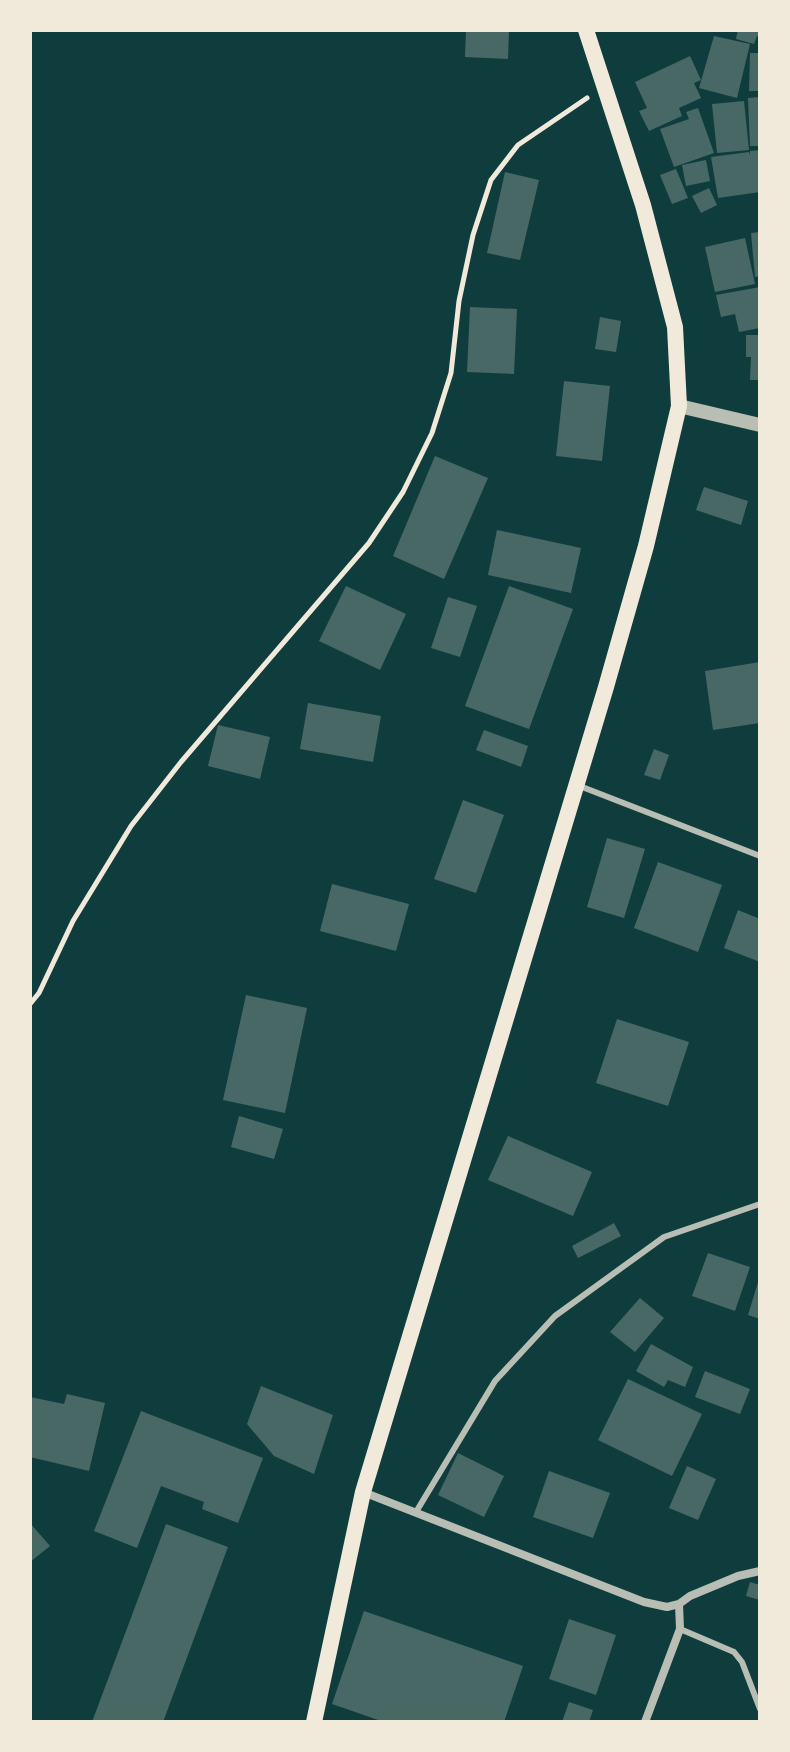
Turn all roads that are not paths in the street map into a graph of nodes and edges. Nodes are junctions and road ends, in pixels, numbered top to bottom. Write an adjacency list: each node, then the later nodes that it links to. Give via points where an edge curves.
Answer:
1 (586, 30): 2 (main road, via 643,205 675,327)
2 (679, 406): 3 (street); 4 (main road, via 646,546)
3 (760, 425)
4 (577, 785): 5 (lane); 7 (main road)
5 (760, 856)
6 (760, 1204): 8 (lane, via 664,1237 555,1316 495,1381)
7 (363, 1492): 8 (street); 13 (main road)
8 (416, 1512): 10 (street, via 644,1602)
9 (760, 1571): 10 (street)
10 (679, 1604): 11 (street)
11 (680, 1629): 12 (lane, via 734,1652); 14 (street)
12 (760, 1709)
13 (314, 1722)
14 (645, 1722)

